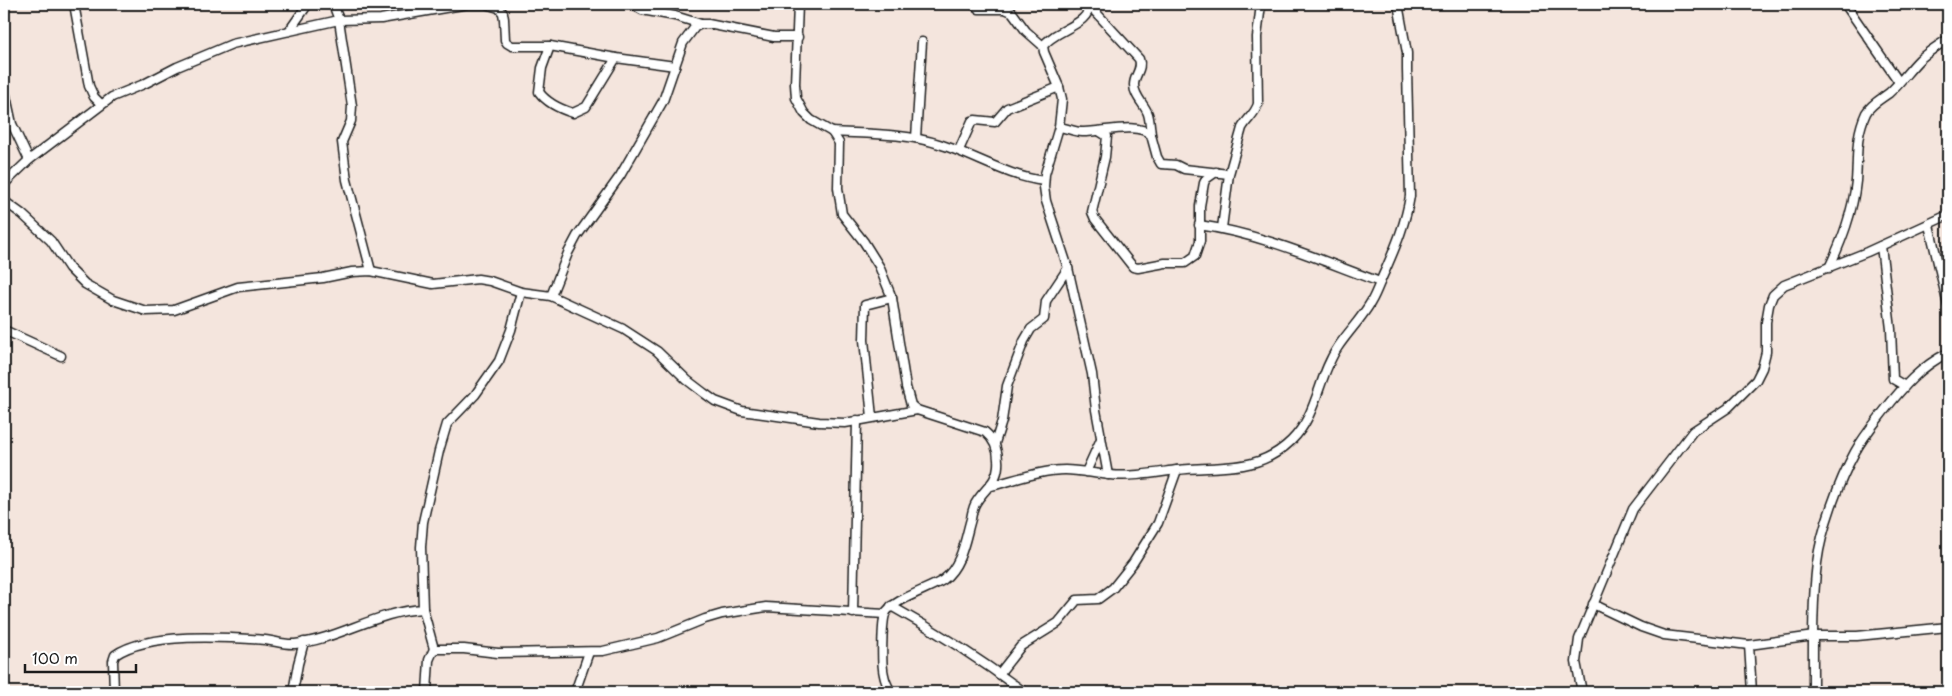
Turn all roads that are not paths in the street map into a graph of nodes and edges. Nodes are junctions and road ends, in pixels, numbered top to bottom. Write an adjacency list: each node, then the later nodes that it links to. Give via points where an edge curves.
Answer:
1 (74, 4): 24 (street, via 91,90)
2 (308, 4): 13 (street)
3 (333, 4): 11 (street)
4 (632, 4): 12 (street, via 642,10)
5 (798, 4): 14 (street)
6 (973, 4): 18 (street, via 979,9 1012,12)
7 (1089, 4): 18 (street, via 1088,14 1083,20); 28 (street, via 1139,59 1140,70 1134,86 1149,115)
8 (1261, 4): 33 (street, via 1257,46 1258,104 1242,128)
9 (1398, 4): 45 (street, via 1407,62 1410,196 1403,228)
10 (1845, 4): 21 (street)
11 (339, 20): 13 (street); 17 (street, via 381,19 485,4 499,8 503,13 507,43 512,46); 44 (street, via 352,106 351,121 342,142 351,199)
12 (701, 24): 14 (street, via 774,38); 20 (street, via 683,43)
13 (288, 31): 24 (street, via 218,49)
14 (798, 37): 27 (street, via 796,98 811,120)
15 (1948, 39): 21 (street, via 1920,59)
16 (922, 42): 29 (street)
17 (550, 46): 19 (street); 19 (street, via 542,68 539,92 562,110 574,113 586,107)
18 (1043, 46): 23 (street)
19 (616, 58): 20 (street)
20 (675, 66): 47 (street, via 654,118 620,176 577,236)
21 (1899, 82): 43 (street, via 1871,106 1859,133 1851,211)
22 (4, 87): 31 (street, via 12,124)
23 (1059, 87): 25 (street, via 1062,99); 30 (street, via 1007,108 995,122 972,121)
24 (101, 104): 31 (street)
25 (1060, 127): 26 (street, via 1081,132); 34 (street)
26 (1099, 131): 28 (street, via 1128,128); 38 (street, via 1107,136 1107,147 1092,212 1130,265 1138,268 1185,263 1192,259 1200,241)
27 (832, 132): 29 (street); 48 (street, via 839,144 838,188 842,214 879,266)
28 (1150, 134): 32 (street, via 1161,164)
29 (916, 138): 30 (street)
30 (959, 150): 34 (street, via 1017,176)
31 (29, 160): 35 (street)
32 (1216, 172): 33 (street); 38 (street, via 1204,183)
33 (1229, 174): 40 (street)
34 (1044, 181): 42 (street, via 1046,201)
35 (4, 184)
36 (4, 201): 44 (street, via 51,241 69,268 85,284 113,300 146,311 174,310 225,290 252,284)
37 (1948, 215): 39 (street)
38 (1199, 225): 40 (street)
39 (1929, 225): 41 (street); 49 (street)
40 (1222, 228): 45 (street, via 1283,245)
41 (1881, 246): 43 (street); 53 (street, via 1893,378)
42 (1068, 268): 57 (street, via 1092,374); 58 (street, via 1046,301 1044,319 1031,329 1024,340 1007,386)
43 (1829, 268): 63 (street, via 1784,285 1773,295 1766,322 1766,352 1756,380 1728,408 1693,431 1633,509)
44 (371, 271): 46 (street, via 433,284 478,279)
45 (1380, 282): 59 (street, via 1372,301 1337,348 1303,427 1291,441 1267,457 1245,466)
46 (521, 292): 47 (street); 65 (street, via 499,361 475,396 444,431 423,522)
47 (551, 296): 56 (street, via 640,339 687,380 727,406 754,414 819,422)
48 (892, 298): 54 (street, via 906,387 911,405); 55 (street, via 865,306 864,340)
49 (1948, 305)
50 (4, 330): 52 (street)
51 (1948, 353): 53 (street, via 1932,361)
52 (61, 356)
53 (1905, 386): 69 (street, via 1866,434 1846,470 1819,553)
54 (916, 410): 55 (street); 58 (street, via 978,429)
55 (872, 417): 56 (street)
56 (857, 420): 66 (street)
57 (1101, 439): 60 (street); 61 (street)
58 (995, 443): 62 (street, via 998,466)
59 (1177, 470): 61 (street, via 1158,474); 74 (street, via 1158,523 1113,588 1098,599 1077,600 1058,623 1021,646)
60 (1086, 472): 61 (street); 62 (street, via 1056,470)
61 (1108, 475)
62 (991, 486): 64 (street, via 975,504 960,559 953,569 944,579)
63 (1593, 604): 71 (street, via 1664,636); 81 (street, via 1577,651)
64 (891, 606): 67 (street); 74 (street, via 948,638)
65 (423, 609): 70 (street, via 392,613); 72 (street)
66 (853, 613): 67 (street); 73 (street, via 766,607 740,610 705,619 658,638)
67 (885, 614): 79 (street, via 883,666)
68 (1948, 627): 69 (street, via 1857,636)
69 (1814, 636): 71 (street); 83 (street)
70 (304, 642): 75 (street, via 286,644 267,640 196,638 138,645 115,655); 76 (street)
71 (1749, 646): 82 (street)
72 (434, 650): 73 (street); 77 (street, via 429,660)
73 (589, 652): 78 (street)
74 (999, 674): 80 (street)
75 (114, 692)
76 (293, 692)
77 (427, 692)
78 (575, 692)
79 (891, 692)
80 (1024, 692)
81 (1582, 692)
82 (1752, 692)
83 (1813, 692)

